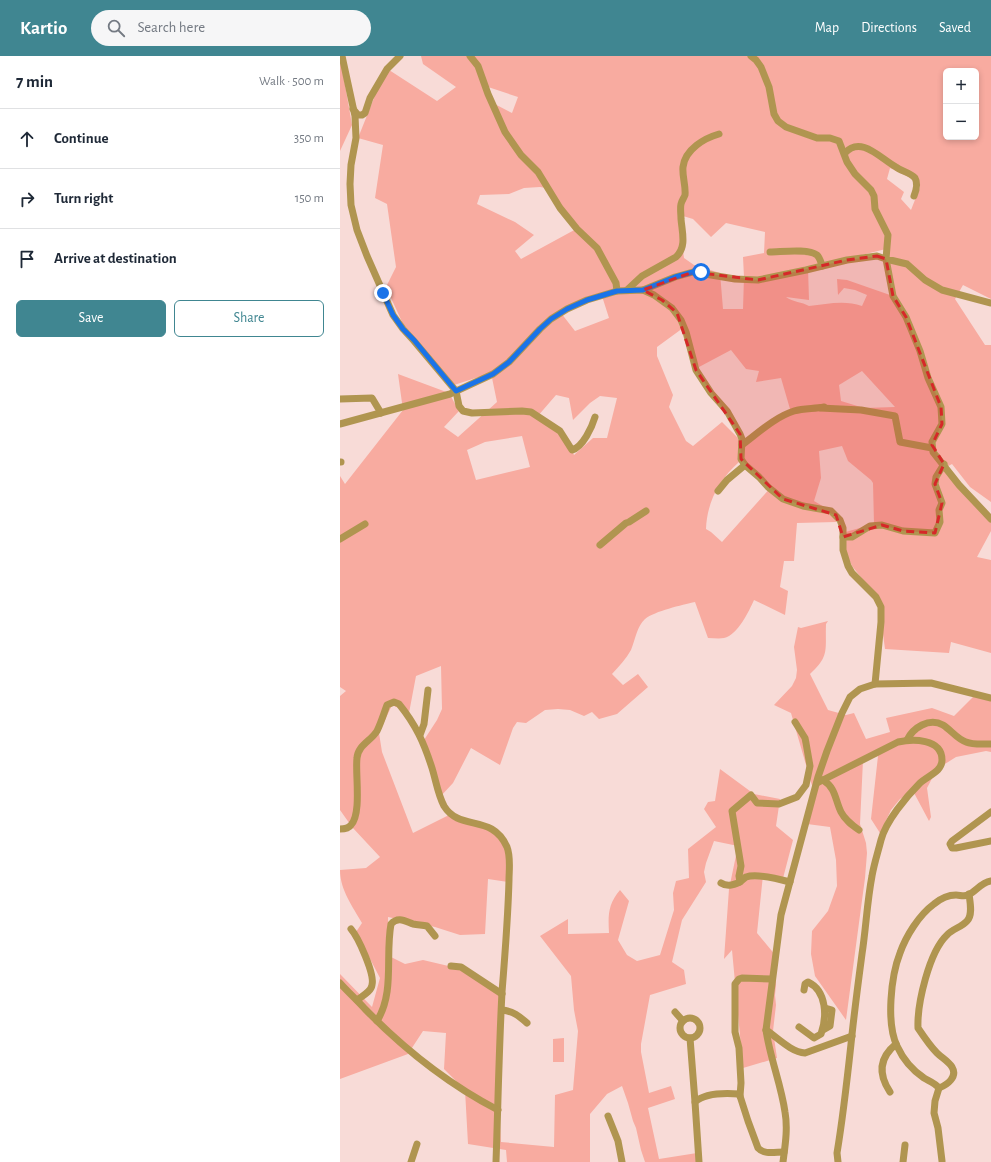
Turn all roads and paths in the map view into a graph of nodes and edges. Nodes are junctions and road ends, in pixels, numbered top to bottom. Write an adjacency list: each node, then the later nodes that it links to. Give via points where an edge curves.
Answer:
1 (342, 56): 5 (street)
2 (400, 56): 5 (street, via 387,69 370,98 365,113 358,115)
3 (470, 56): 14 (street, via 478,66 505,132 521,155 538,172 560,208 597,248 616,283)
4 (751, 56): 7 (street, via 761,68 778,122 817,138 839,141)
5 (353, 109): 16 (street, via 356,138 351,165 351,205 366,256 393,315)
6 (719, 134): 12 (street, via 700,142 684,162 685,194 681,205 683,242 680,253 642,276)
7 (845, 153): 8 (street, via 849,148 856,146 878,154 914,177); 10 (street, via 854,174 874,196 875,209 888,235)
8 (914, 196)
9 (770, 252): 11 (street, via 799,251 813,254 820,258)
10 (886, 258): 11 (street, via 877,256); 15 (street, via 907,264 925,280 942,290); 24 (street, via 893,296 906,317 941,407 942,424 932,442)
11 (822, 266): 13 (street, via 758,280 693,272)
12 (626, 290): 13 (street); 14 (street)
13 (643, 290): 23 (street, via 662,300 677,314 686,332 696,370 727,411 740,434)
14 (617, 291): 16 (street, via 567,309 551,319 509,362 493,374)
15 (991, 303)
16 (456, 391): 20 (street); 21 (street, via 459,406 468,413 522,411 537,414 560,431 572,450 577,448 590,432)
17 (340, 399): 20 (street, via 372,398)
18 (834, 405): 19 (street)
19 (820, 408): 23 (street, via 795,410 786,414); 24 (street, via 861,410 895,416 900,442)
20 (380, 413): 22 (street)
21 (595, 417)
22 (340, 424)
23 (742, 445): 26 (street, via 741,458)
24 (932, 448): 25 (street)
25 (944, 464): 29 (street, via 959,485); 31 (street, via 935,484 942,503 936,533 903,531 882,525 870,526 852,536)
26 (745, 465): 27 (street); 31 (street, via 783,499 831,511 840,520)
27 (718, 491)
28 (646, 511): 33 (street, via 626,523)
29 (991, 518)
30 (365, 524): 32 (street)
31 (843, 537): 34 (street, via 844,554 852,573 876,597 881,607)
32 (340, 539)
33 (600, 545)
34 (875, 684): 36 (street, via 931,683); 41 (street, via 860,689 850,697 827,751)
35 (428, 690): 38 (street, via 424,724)
36 (991, 698)
37 (795, 722): 47 (street, via 805,738 810,766 806,786 797,797 779,804 757,803 751,795 732,811)
38 (420, 735): 43 (street, via 399,704 388,704 376,733 357,754 354,821 349,827); 57 (street, via 447,810 454,817 484,825 495,831 508,852 509,897)
39 (906, 740): 40 (street, via 919,726 936,723 942,724 967,743); 41 (street); 67 (street, via 933,745 940,751 942,761 937,770 920,783 884,832 870,891)
40 (991, 744)
41 (820, 782): 44 (street, via 831,786 841,813); 48 (street)
42 (991, 812): 45 (street, via 950,844 952,848 956,848)
43 (340, 829)
44 (859, 830)
45 (991, 841)
46 (991, 881): 50 (street, via 980,885)
47 (740, 882): 48 (street, via 746,877 755,876); 49 (street, via 728,886)
48 (790, 882): 54 (street, via 781,915)
49 (721, 883)
50 (969, 894): 69 (street, via 950,895 934,904 920,919 904,944 895,970 890,1014); 71 (street, via 968,921 946,935 934,954 920,997 918,1028 938,1054 952,1067 951,1080)
51 (351, 929): 58 (street, via 373,979 372,987)
52 (435, 936): 61 (street, via 427,926 403,920 391,924 388,983 384,1008)
53 (451, 966): 57 (street, via 460,967)
54 (772, 980): 65 (street); 73 (street, via 739,978 735,984 735,1032 739,1048)
55 (340, 982): 58 (street)
56 (804, 990): 66 (street, via 808,982 820,995 825,1008)
57 (502, 994): 59 (street)
58 (357, 1000): 61 (street)
59 (502, 1010): 63 (street, via 510,1010); 75 (street)
60 (675, 1012): 62 (street)
61 (377, 1021): 75 (street, via 428,1065)
62 (683, 1021): 68 (street, via 680,1030 686,1038); 68 (street, via 693,1019 698,1022 699,1032 696,1037)
63 (527, 1023)
64 (799, 1027): 66 (street, via 814,1038)
65 (766, 1030): 70 (street, via 800,1053); 79 (street, via 786,1113)
66 (821, 1033): 70 (street)
67 (852, 1036): 70 (street); 86 (street)
68 (690, 1038): 74 (street)
69 (896, 1044): 71 (street, via 914,1071); 72 (street, via 885,1056 882,1064 882,1072)
70 (824, 1046)
71 (939, 1088): 80 (street, via 934,1113)
72 (890, 1092)
73 (740, 1096): 74 (street, via 735,1094 706,1097); 79 (street, via 758,1148 765,1152)
74 (695, 1102): 84 (street)
75 (498, 1110): 82 (street)
76 (608, 1116): 83 (street, via 618,1141)
77 (417, 1144): 81 (street)
78 (905, 1145): 87 (street)
79 (784, 1152): 85 (street)
80 (942, 1161)
81 (411, 1162)
82 (496, 1162)
83 (622, 1162)
84 (700, 1162)
85 (783, 1162)
86 (838, 1162)
87 (904, 1162)

